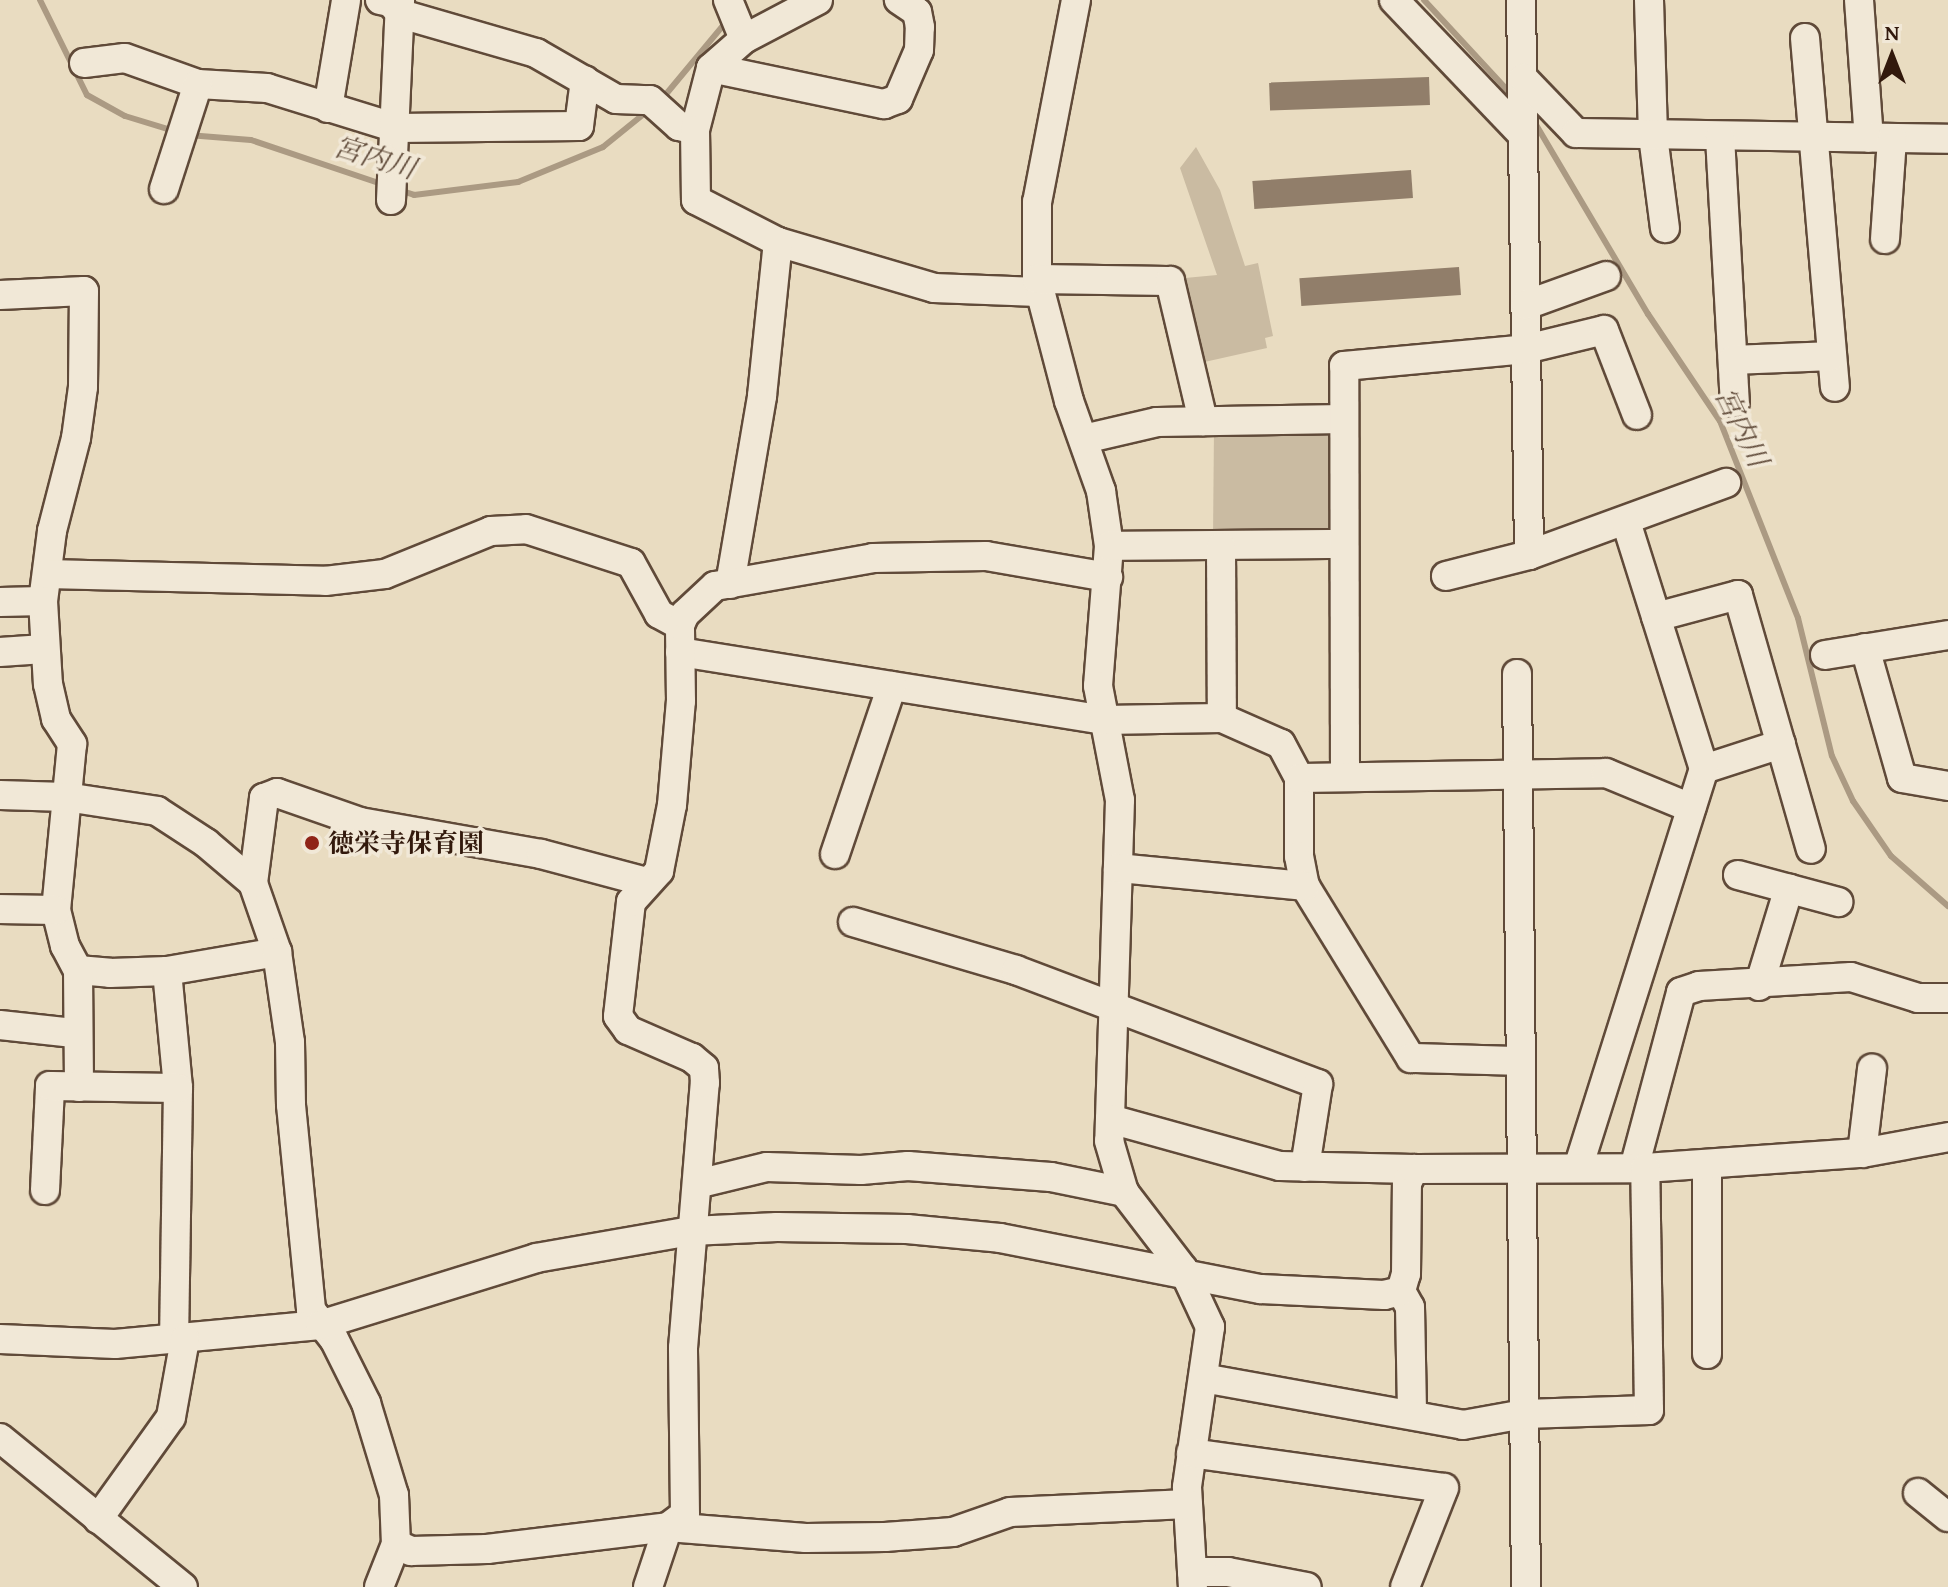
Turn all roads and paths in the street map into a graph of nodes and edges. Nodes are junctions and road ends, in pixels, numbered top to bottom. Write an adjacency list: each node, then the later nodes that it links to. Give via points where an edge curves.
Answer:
1 (346, 0): 17 (street)
2 (818, 0): 10 (street)
3 (899, 0): 13 (street, via 917,12 920,27 919,50 898,99 884,104)
4 (1076, 0): 32 (street, via 1037,202)
5 (1394, 0): 20 (street)
6 (1521, 0): 14 (street)
7 (1649, 0): 21 (street)
8 (1859, 0): 24 (street)
9 (394, 5): 15 (street, via 536,53); 18 (street)
10 (735, 14): 13 (street)
11 (1805, 38): 23 (street)
12 (84, 63): 16 (street, via 125,58)
13 (711, 68): 19 (street)
14 (1523, 78): 20 (street); 21 (street, via 1576,133)
15 (585, 80): 18 (street, via 579,126); 19 (street, via 616,99 656,106 679,126)
16 (198, 84): 17 (street, via 267,88); 26 (street)
17 (328, 108): 18 (street)
18 (396, 128): 27 (street)
19 (695, 130): 30 (street, via 696,200)
20 (1519, 131): 34 (street)
21 (1653, 136): 22 (street); 28 (street)
22 (1720, 137): 23 (street); 37 (street)
23 (1814, 138): 24 (street); 36 (street)
24 (1881, 138): 25 (street); 29 (street)
25 (1948, 139)
26 (164, 189)
27 (392, 190)
28 (1665, 228)
29 (1885, 239)
30 (778, 242): 32 (street, via 934,288); 52 (street, via 762,396)
31 (1606, 276): 34 (street)
32 (1038, 285): 42 (street, via 1170,281); 43 (street)
33 (0, 295): 53 (street, via 84,291 83,387)
34 (1526, 305): 35 (street)
35 (1526, 349): 40 (street, via 1604,330); 41 (street, via 1344,366); 49 (street)
36 (1832, 356): 37 (street); 38 (street)
37 (1733, 360): 39 (street)
38 (1835, 387)
39 (1735, 403)
40 (1639, 417)
41 (1344, 419): 42 (street); 46 (street)
42 (1203, 421): 43 (street, via 1157,422)
43 (1084, 439): 47 (street, via 1101,491)
44 (1726, 483): 45 (street)
45 (1626, 521): 49 (street); 55 (street)
46 (1344, 544): 48 (street); 69 (street)
47 (1109, 546): 48 (street); 51 (street)
48 (1221, 547): 64 (street)
49 (1529, 555): 50 (street)
50 (1446, 576)
51 (1108, 577): 52 (street, via 986,556 915,557 836,562); 65 (street, via 1098,686)
52 (730, 584): 57 (street, via 706,590)
53 (45, 587): 54 (street); 57 (street, via 325,581 385,574 491,531 526,529 631,563 659,614); 59 (street)
54 (0, 602)
55 (1656, 617): 66 (street, via 1738,595); 67 (street)
56 (1948, 635): 58 (street)
57 (680, 639): 63 (street); 79 (street, via 672,805 659,871)
58 (1865, 648): 61 (street); 71 (street, via 1902,778)
59 (44, 649): 60 (street); 73 (street, via 56,719 72,744)
60 (0, 652)
61 (1825, 655)
62 (1517, 674): 68 (street)
63 (892, 686): 65 (street); 76 (street)
64 (1222, 718): 65 (street); 70 (street, via 1281,744)
65 (1104, 720): 77 (street, via 1120,800)
66 (1781, 744): 67 (street); 75 (street)
67 (1704, 769): 74 (street)
68 (1518, 774): 69 (street); 74 (street, via 1606,773); 95 (street)
69 (1345, 777): 70 (street)
70 (1299, 778): 81 (street, via 1299,856)
71 (1948, 786)
72 (0, 795): 73 (street)
73 (66, 797): 80 (street, via 157,811); 85 (street)
74 (1691, 808): 104 (street)
75 (1811, 849)
76 (835, 854)
77 (1118, 868): 81 (street); 92 (street)
78 (1738, 875): 82 (street)
79 (646, 882): 80 (street, via 541,854 360,822 277,793 264,798); 108 (street, via 631,902 618,1016 628,1030 704,1068)
80 (253, 883): 87 (street)
81 (1305, 886): 95 (street, via 1411,1058)
82 (1789, 888): 83 (street); 90 (street)
83 (1838, 902)
84 (0, 909): 85 (street)
85 (56, 910): 88 (street)
86 (853, 922): 92 (street, via 1016,970)
87 (277, 952): 89 (street); 114 (street, via 290,1042 311,1310)
88 (78, 970): 89 (street); 94 (street)
89 (167, 971): 98 (street)
90 (1759, 986): 91 (street, via 1851,977 1918,998); 105 (street, via 1699,986 1681,992)
91 (1948, 998)
92 (1114, 1008): 99 (street); 103 (street, via 1318,1084)
93 (0, 1025): 94 (street)
94 (74, 1033): 97 (street)
95 (1518, 1061): 107 (street)
96 (1872, 1069): 101 (street)
97 (79, 1087): 98 (street); 109 (street, via 50,1086)
98 (178, 1088): 116 (street)
99 (1110, 1119): 103 (street, via 1280,1166); 110 (street, via 1109,1141)
100 (1948, 1137): 101 (street)
101 (1862, 1153): 102 (street)
102 (1707, 1164): 105 (street); 117 (street)
103 (1305, 1167): 106 (street)
104 (1578, 1168): 105 (street); 107 (street)
105 (1640, 1168): 120 (street, via 1649,1410)
106 (1414, 1169): 107 (street); 113 (street, via 1407,1183 1406,1274)
107 (1521, 1169): 120 (street)
108 (697, 1184): 110 (street, via 767,1167 908,1166 1051,1177); 111 (street)
109 (45, 1190)
110 (1124, 1192): 112 (street)
111 (691, 1231): 112 (street, via 907,1229 1000,1238); 114 (street, via 536,1258); 127 (street, via 683,1348 685,1514)
112 (1183, 1269): 113 (street, via 1313,1295); 118 (street, via 1210,1327)
113 (1401, 1291): 119 (street, via 1410,1307)
114 (320, 1325): 116 (street); 128 (street, via 334,1339 366,1403 394,1495)
115 (0, 1339): 116 (street, via 115,1344)
116 (180, 1340): 126 (street, via 171,1417)
117 (1707, 1354)
118 (1203, 1378): 119 (street); 122 (street)
119 (1412, 1414): 120 (street, via 1463,1425)
120 (1524, 1414): 135 (street)
121 (0, 1438): 126 (street)
122 (1191, 1453): 124 (street); 134 (street, via 1444,1488)
123 (1918, 1493): 125 (street)
124 (1188, 1504): 127 (street, via 1010,1512 953,1532 885,1537 806,1538); 129 (street)
125 (1948, 1517)
126 (98, 1519): 130 (street)
127 (668, 1527): 128 (street, via 487,1549 411,1551); 132 (street)
128 (396, 1544): 131 (street)
129 (1192, 1580): 133 (street, via 1228,1572)
130 (183, 1587)
131 (379, 1587)
132 (648, 1587)
133 (1307, 1587)
134 (1405, 1587)
135 (1526, 1587)

